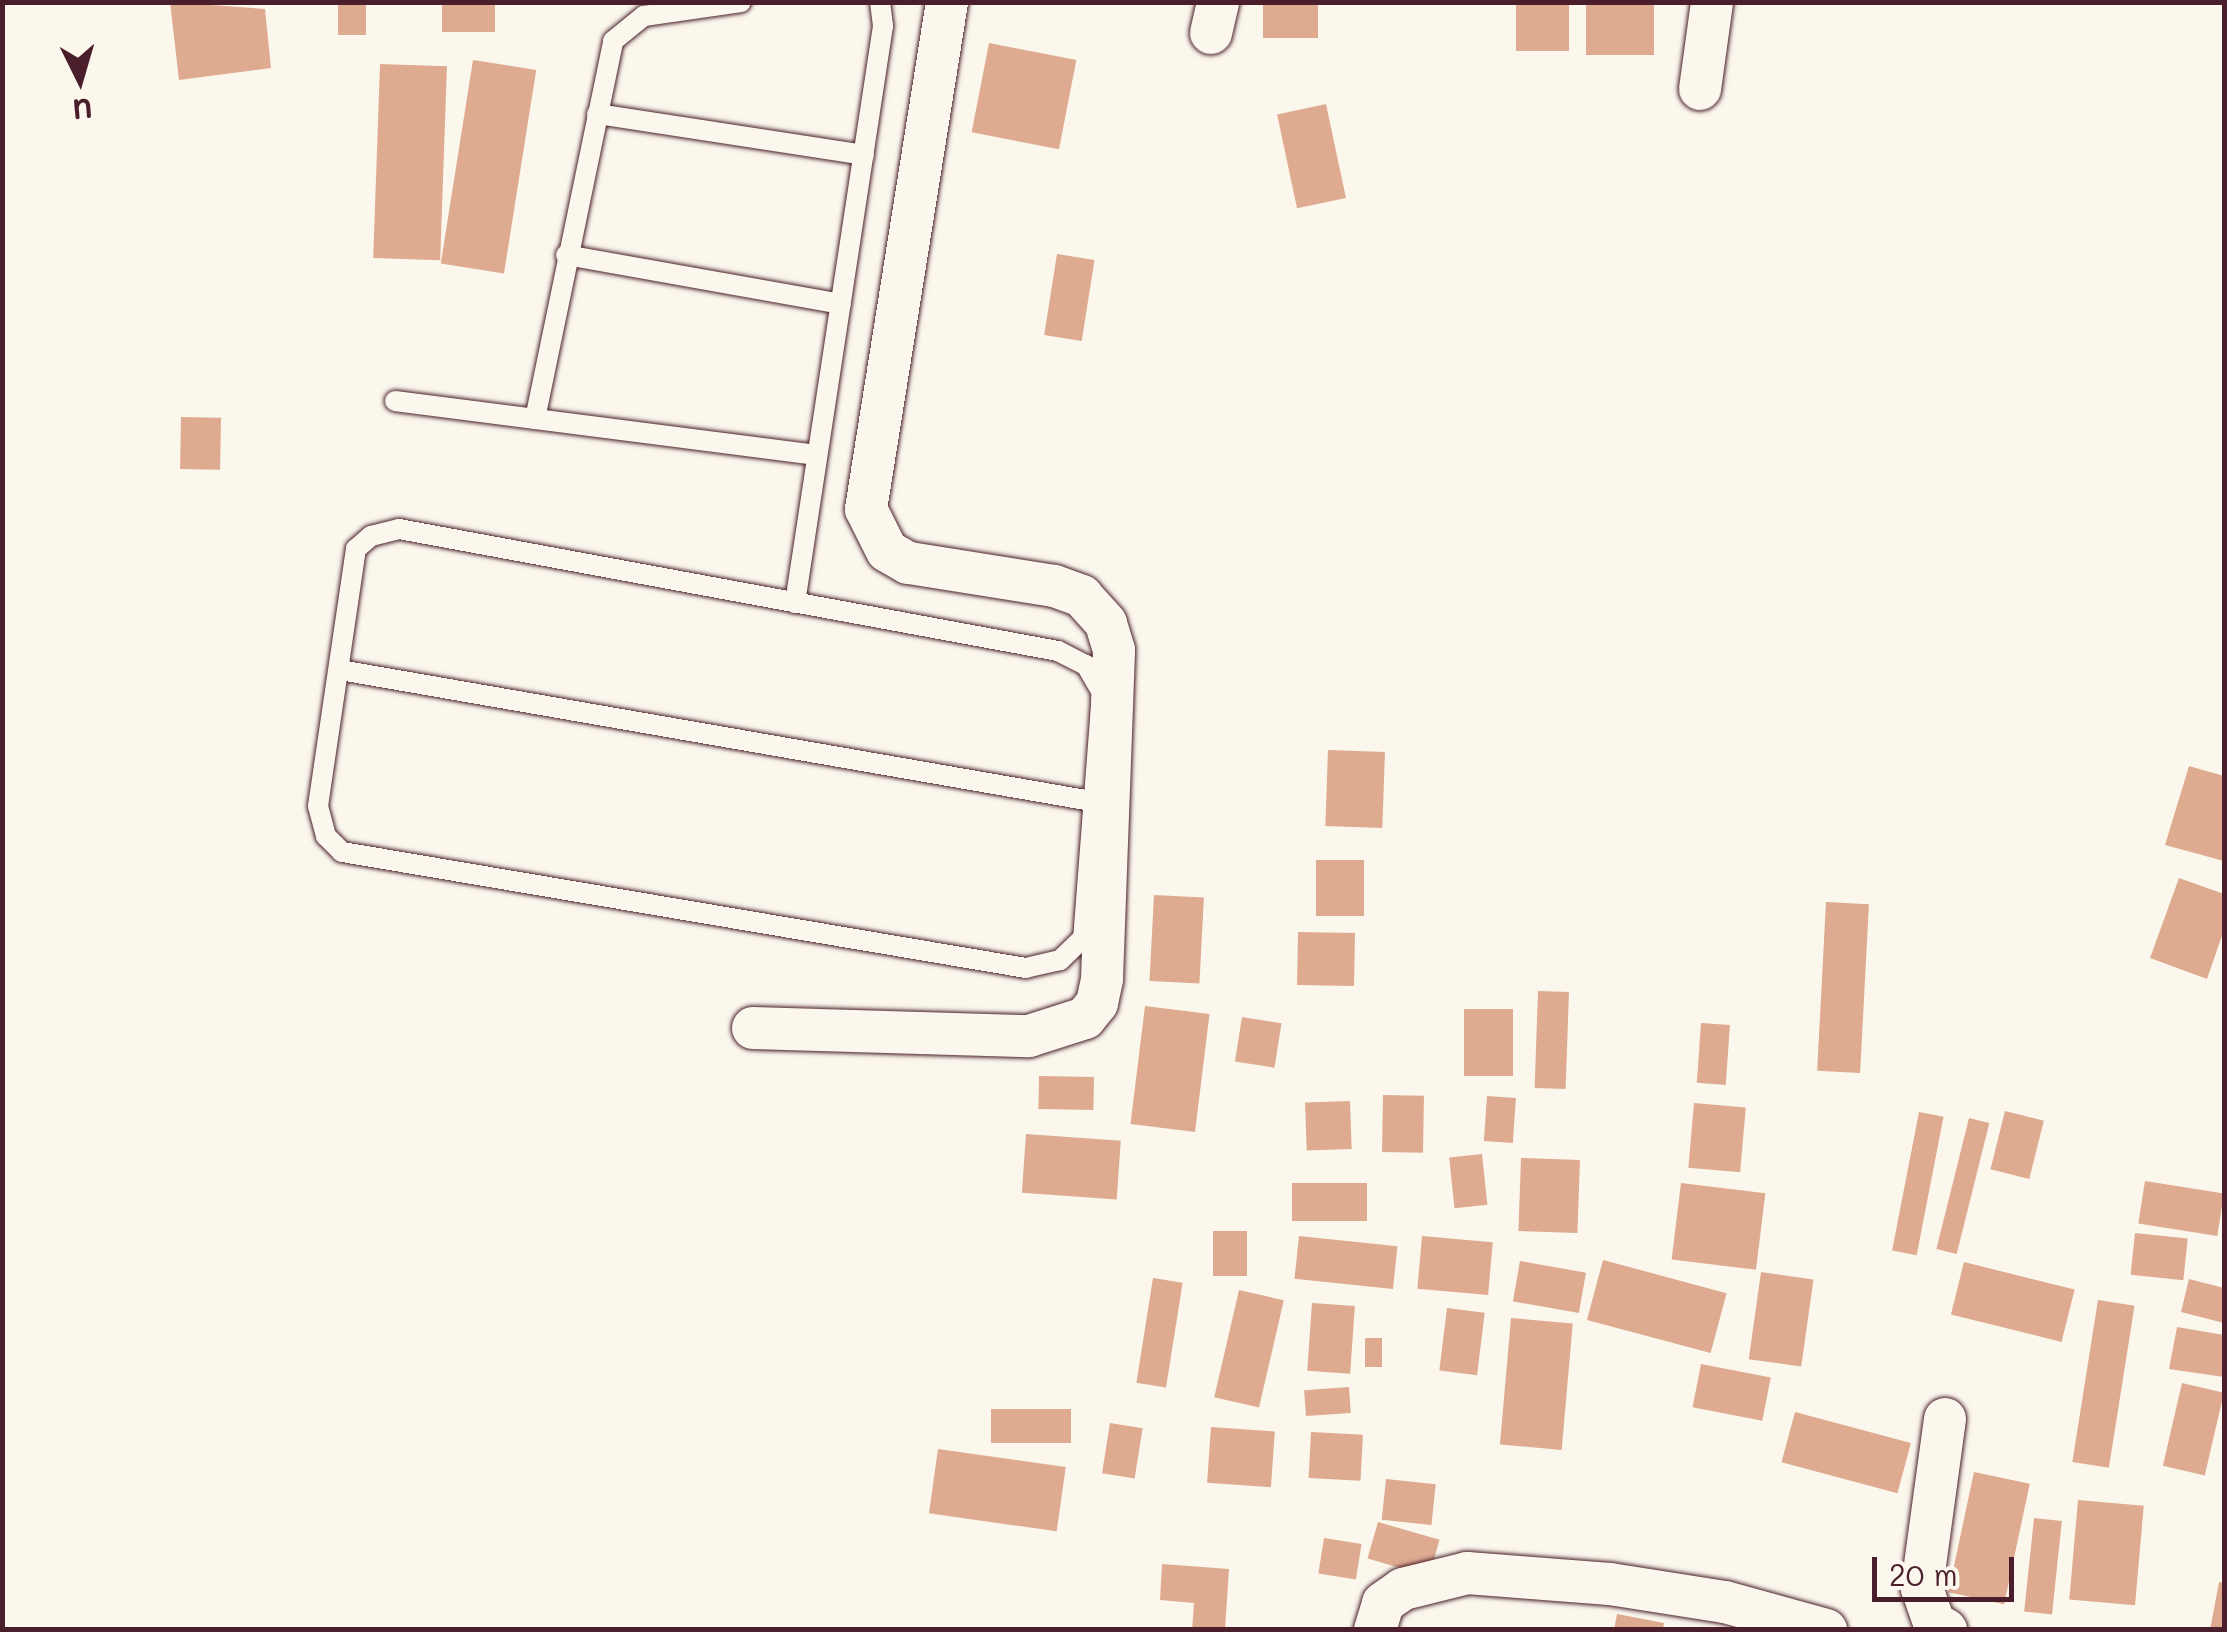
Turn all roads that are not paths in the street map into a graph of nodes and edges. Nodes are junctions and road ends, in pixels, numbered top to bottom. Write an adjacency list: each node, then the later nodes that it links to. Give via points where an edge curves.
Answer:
1 (741, 2): 6 (lane, via 628,23 613,41)
2 (880, 2): 7 (lane, via 883,26)
3 (947, 2): 16 (street, via 866,509 887,551 908,563 1054,586 1082,596 1106,623 1114,650 1102,979 1097,1003 1084,1018 1029,1036)
4 (1712, 2): 5 (street)
5 (1700, 89)
6 (597, 114): 7 (lane); 8 (lane)
7 (864, 155): 9 (lane)
8 (566, 255): 9 (lane); 11 (lane)
9 (840, 304): 12 (lane)
10 (395, 401): 11 (lane)
11 (535, 419): 12 (lane)
12 (817, 456): 13 (lane)
13 (795, 603): 14 (lane, via 384,530 356,549); 15 (lane, via 1058,652 1086,665 1102,693)
14 (340, 670): 15 (lane); 15 (lane, via 318,806 332,845 356,858 1026,968 1060,960 1083,938)
15 (1091, 801)
16 (752, 1028)
17 (1945, 1419): 20 (street, via 1922,1588 1934,1623)
18 (1375, 1630): 19 (street, via 1383,1603 1403,1588 1467,1574 1610,1584 1725,1602)
19 (1826, 1630)
20 (1946, 1630)

